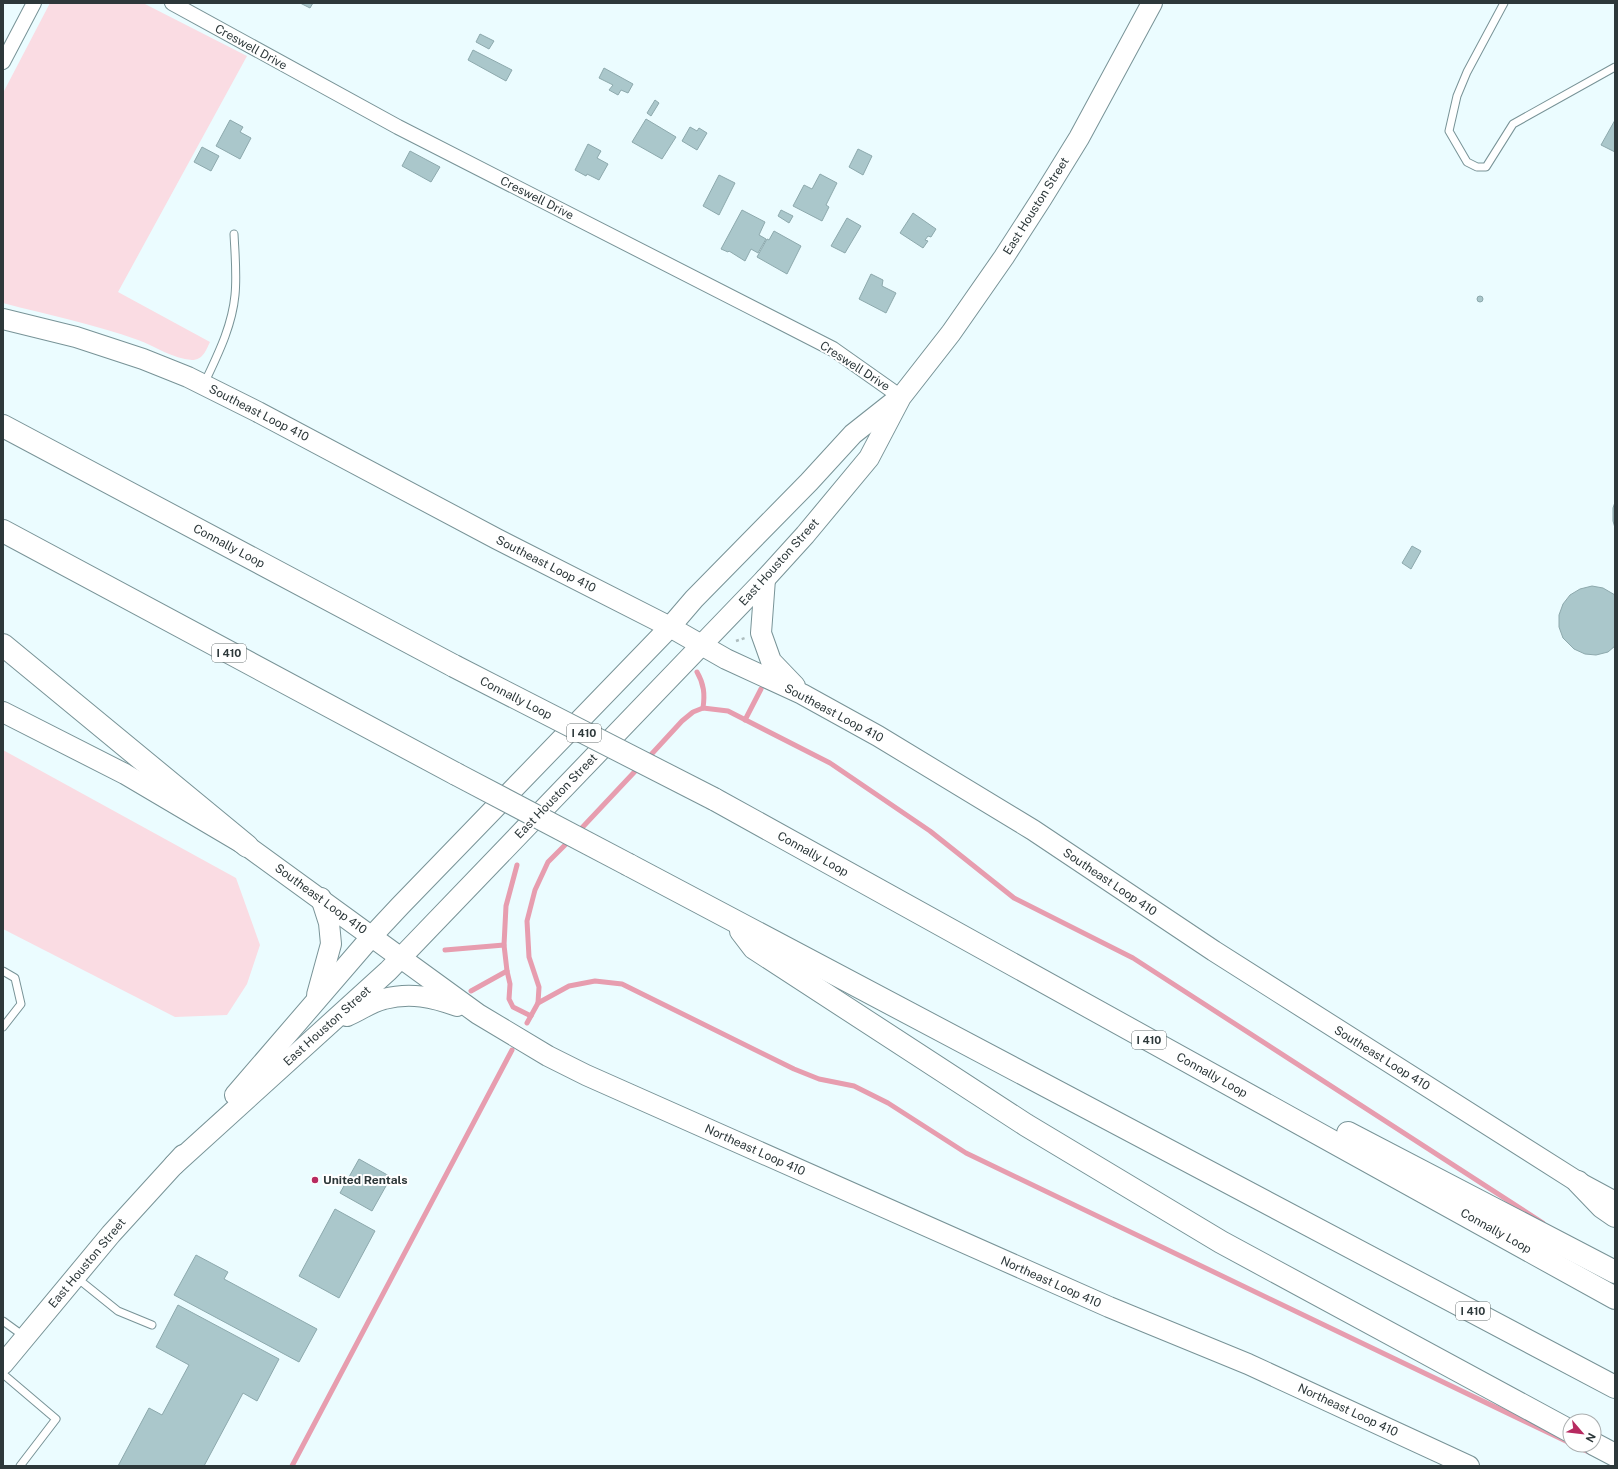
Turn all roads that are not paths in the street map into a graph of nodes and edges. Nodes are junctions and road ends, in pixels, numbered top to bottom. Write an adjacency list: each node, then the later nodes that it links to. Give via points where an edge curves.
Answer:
1 (34, 3): 5 (street)
2 (172, 3): 10 (street, Creswell Drive, via 398,128 833,349)
3 (1152, 3): 10 (main road, East Houston Street, via 1079,138 1042,198 951,333)
4 (1504, 3): 6 (lane, via 1457,96 1449,131 1467,162 1477,167 1486,167 1513,124)
5 (3, 62)
6 (1615, 67)
7 (234, 234): 9 (lane, via 234,303 221,348)
8 (3, 319): 9 (main road, Southeast Loop 410, via 76,337 143,359)
9 (204, 385): 14 (main road, Southeast Loop 410)
10 (901, 397): 13 (main road, East Houston Street, via 869,458); 14 (main road, East Houston Street, via 853,434)
11 (3, 426): 29 (highway, Connally Loop / I 410, bridge, via 454,666 714,799)
12 (3, 531): 21 (highway, I 410, bridge)
13 (765, 579): 16 (main road, East Houston Street); 17 (main road, via 761,633 771,662)
14 (670, 627): 16 (main road, Southeast Loop 410); 22 (main road, East Houston Street)
15 (3, 645): 19 (highway)
16 (700, 645): 17 (main road, Southeast Loop 410); 23 (main road, East Houston Street)
17 (802, 694): 32 (main road, Southeast Loop 410, via 878,736 1033,830 1214,951)
18 (3, 712): 19 (main road, Southeast Loop 410, via 125,774)
19 (247, 846): 20 (main road, Southeast Loop 410)
20 (321, 898): 22 (main road, Southeast Loop 410); 25 (main road, via 329,923 331,944)
21 (734, 922): 43 (highway, I 410); 44 (highway, via 754,948 1007,1113 1221,1242)
22 (372, 936): 23 (main road, Southeast Loop 410); 25 (main road, East Houston Street)
23 (401, 957): 26 (main road, Southeast Loop 410); 28 (main road, East Houston Street)
24 (3, 971): 27 (lane, via 15,978 21,1004)
25 (315, 1002): 31 (main road, East Houston Street)
26 (478, 1014): 28 (main road, via 436,998 408,995 383,999); 30 (main road, Southeast Loop 410, via 548,1056)
27 (3, 1027)
28 (325, 1027): 31 (main road, East Houston Street)
29 (1238, 1089): 35 (highway, via 1348,1133); 37 (highway, Connally Loop / I 410)
30 (633, 1095): 48 (main road, Northeast Loop 410, via 1109,1307 1248,1364)
31 (174, 1165): 36 (main road, East Houston Street)
32 (1578, 1182): 33 (main road, Southeast Loop 410); 34 (highway, via 1602,1207)
33 (1615, 1202)
34 (1615, 1216)
35 (1615, 1272)
36 (75, 1277): 39 (lane, via 118,1311); 40 (main road, East Houston Street)
37 (1615, 1298)
38 (3, 1321): 40 (lane)
39 (152, 1325)
40 (25, 1337): 41 (main road, East Houston Street)
41 (3, 1364)
42 (3, 1374): 47 (lane, via 56,1420)
43 (1615, 1387)
44 (1562, 1427)
45 (1602, 1448): 46 (highway)
46 (1615, 1455)
47 (20, 1466)
48 (1469, 1466)

